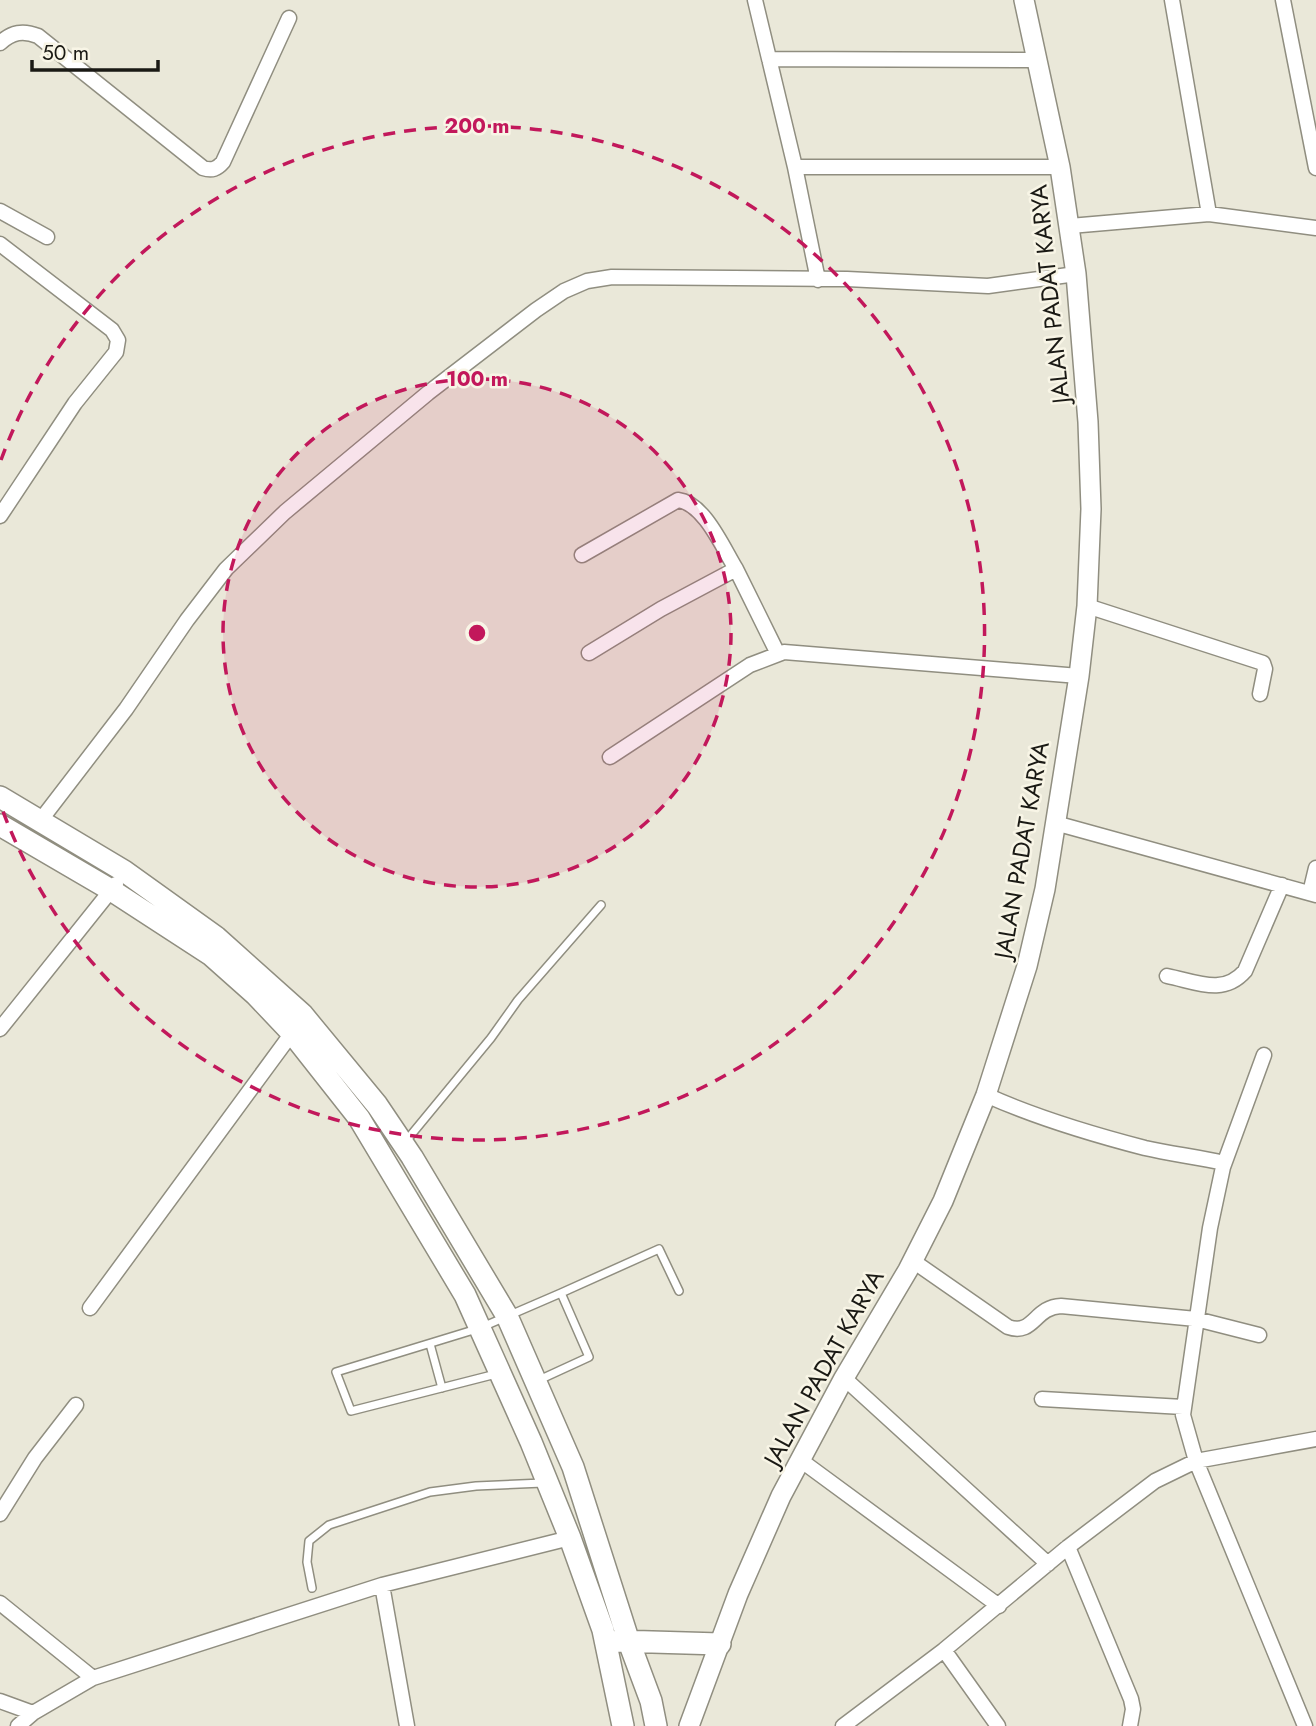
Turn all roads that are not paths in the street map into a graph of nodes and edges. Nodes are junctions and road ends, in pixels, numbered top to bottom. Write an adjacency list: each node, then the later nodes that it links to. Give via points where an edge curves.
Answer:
1 (755, 0): 7 (street)
2 (1024, 0): 8 (street, JALAN PADAT KARYA)
3 (1172, 0): 13 (street)
4 (1283, 0): 11 (street)
5 (289, 18): 6 (street, via 223,162 210,170 38,36 27,31)
6 (0, 43)
7 (769, 59): 8 (street); 9 (street)
8 (1038, 60): 10 (street, JALAN PADAT KARYA)
9 (795, 167): 10 (street); 19 (street)
10 (1060, 167): 14 (street, JALAN PADAT KARYA)
11 (1316, 168)
12 (0, 211): 16 (street)
13 (1209, 214): 14 (street); 15 (street)
14 (1070, 226): 18 (street, JALAN PADAT KARYA)
15 (1316, 228)
16 (47, 237)
17 (0, 244): 20 (street, via 112,330 118,340 116,352 75,403)
18 (1076, 274): 19 (street, via 988,286); 23 (street, JALAN PADAT KARYA, via 1091,509)
19 (818, 280): 30 (street, via 612,277 587,281 536,310 331,473 226,569)
20 (0, 516)
21 (582, 555): 22 (street, via 678,500 699,509)
22 (736, 569): 24 (street); 25 (street)
23 (1087, 606): 26 (street, JALAN PADAT KARYA); 27 (street, via 1264,663)
24 (589, 653)
25 (778, 653): 26 (street); 28 (street, via 751,665)
26 (1079, 676): 31 (street, JALAN PADAT KARYA)
27 (1260, 694)
28 (610, 757)
29 (0, 797): 30 (main road)
30 (40, 821): 34 (main road)
31 (1055, 823): 35 (street); 43 (street, JALAN PADAT KARYA, via 1038,926)
32 (0, 825): 36 (main road)
33 (1316, 868): 37 (street)
34 (124, 871): 36 (street); 44 (main road, via 216,937 302,1014)
35 (1282, 885): 37 (street); 39 (street, via 1245,971 1236,981 1221,987)
36 (111, 890): 40 (street); 41 (main road, via 211,955)
37 (1313, 894)
38 (601, 905): 44 (lane, via 517,1000)
39 (1167, 976)
40 (0, 1029)
41 (292, 1033): 49 (street); 52 (main road, via 359,1118)
42 (1264, 1055): 45 (street)
43 (986, 1095): 45 (street, via 1120,1141); 46 (street, JALAN PADAT KARYA)
44 (403, 1144): 50 (main road)
45 (1224, 1163): 51 (street)
46 (913, 1261): 51 (street, via 1018,1330 1027,1328 1051,1306); 56 (street, JALAN PADAT KARYA)
47 (679, 1291): 48 (lane, via 659,1249)
48 (561, 1293): 50 (lane); 57 (lane, via 589,1357)
49 (90, 1308)
50 (507, 1316): 52 (lane); 57 (main road)
51 (1196, 1318): 53 (street); 61 (street)
52 (480, 1328): 54 (lane); 55 (main road)
53 (1259, 1335)
54 (430, 1344): 58 (lane); 58 (lane, via 336,1372 351,1411)
55 (500, 1373): 58 (lane); 65 (main road)
56 (844, 1378): 63 (street, JALAN PADAT KARYA); 69 (street)
57 (535, 1382): 75 (main road, via 573,1467)
58 (442, 1388)
59 (1042, 1399): 61 (street)
60 (76, 1405): 66 (street)
61 (1183, 1407): 64 (street)
62 (1316, 1439): 64 (street)
63 (799, 1460): 73 (street); 76 (street, JALAN PADAT KARYA)
64 (1196, 1461): 68 (street, via 1142,1490); 89 (street)
65 (548, 1483): 67 (main road); 71 (lane, via 430,1492 329,1525 309,1541)
66 (0, 1514)
67 (570, 1538): 70 (street); 74 (main road)
68 (1068, 1547): 69 (street); 88 (street, via 1131,1699)
69 (1048, 1564): 73 (street)
70 (382, 1586): 78 (street); 82 (street)
71 (312, 1588)
72 (0, 1604): 78 (street)
73 (999, 1606): 77 (street)
74 (605, 1640): 75 (main road); 83 (main road)
75 (629, 1642): 76 (main road); 84 (main road)
76 (720, 1644): 85 (street, JALAN PADAT KARYA)
77 (944, 1650): 86 (street); 87 (street)
78 (93, 1678): 80 (street)
79 (0, 1701): 80 (street)
80 (33, 1713): 81 (street)
81 (18, 1726)
82 (407, 1726)
83 (623, 1726)
84 (656, 1726)
85 (690, 1726)
86 (843, 1726)
87 (999, 1726)
88 (1130, 1726)
89 (1305, 1726)

